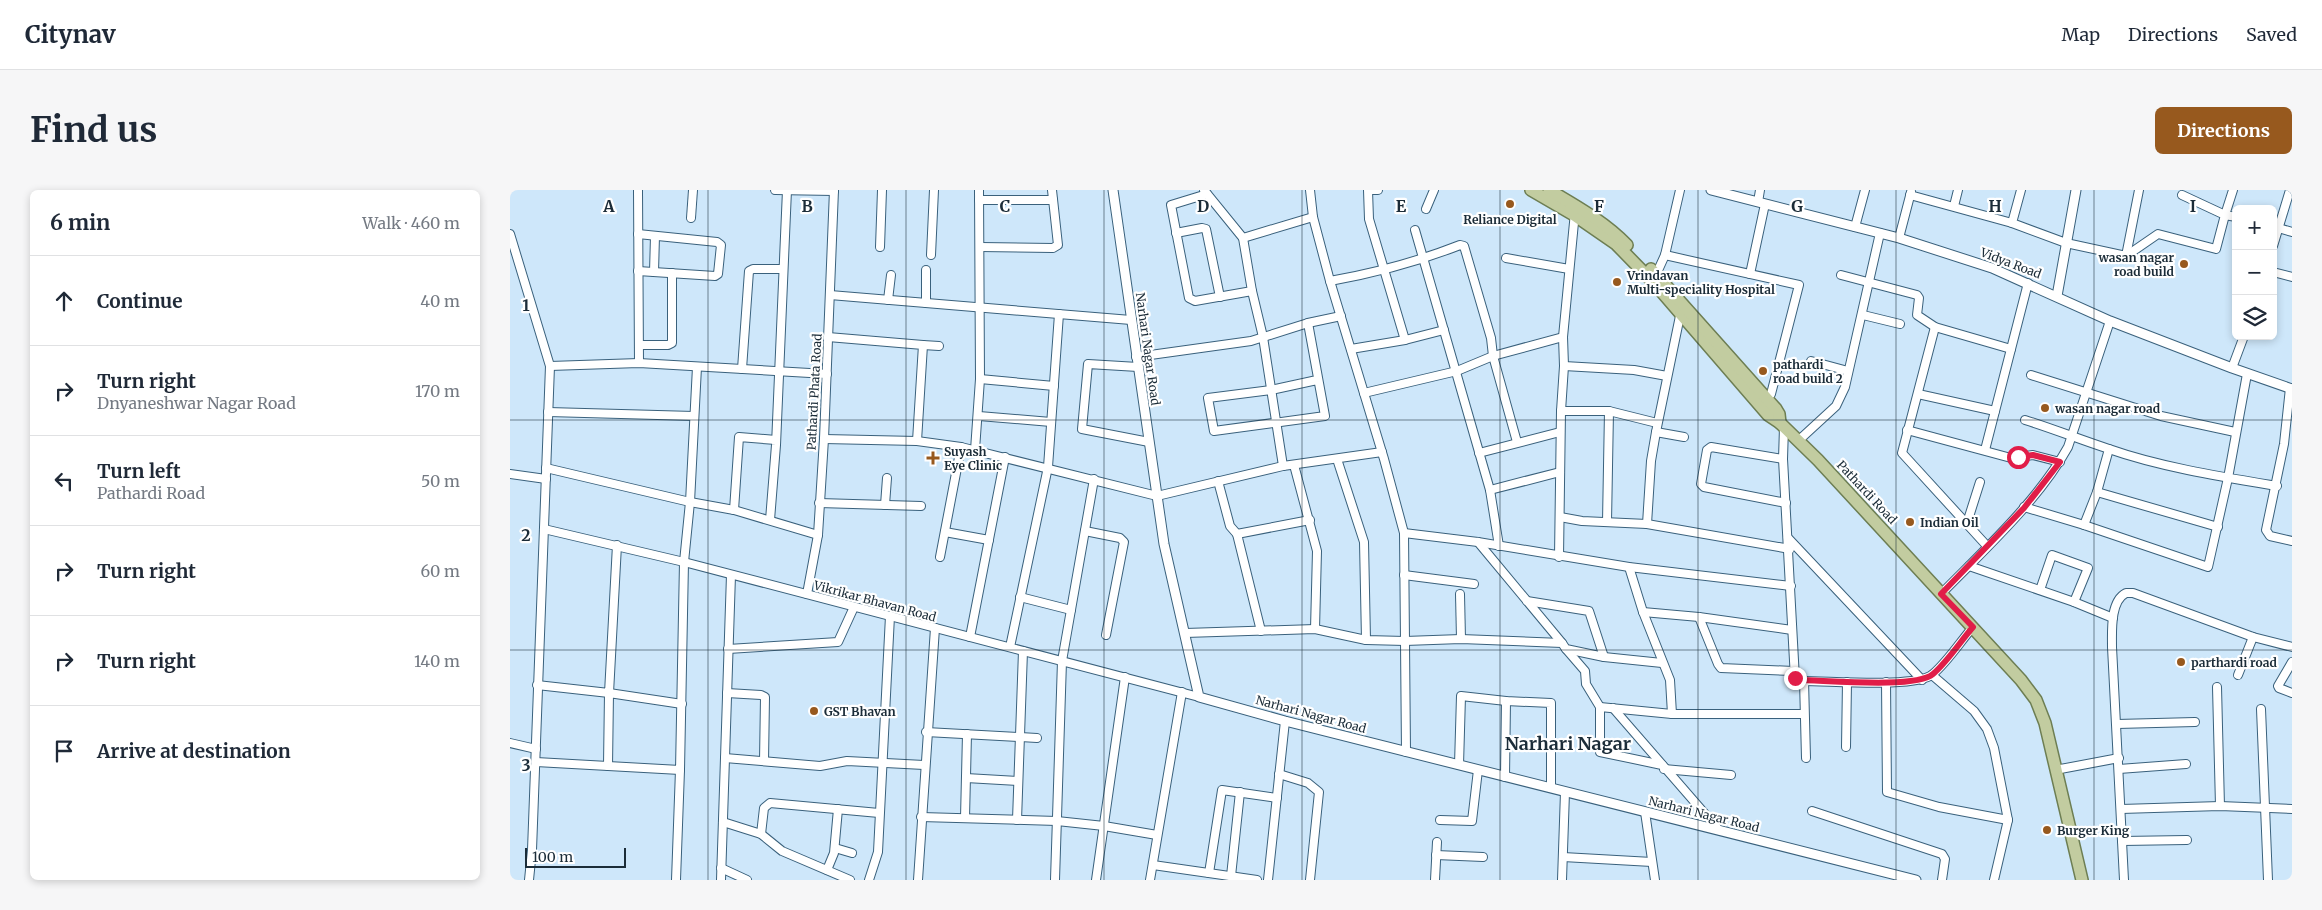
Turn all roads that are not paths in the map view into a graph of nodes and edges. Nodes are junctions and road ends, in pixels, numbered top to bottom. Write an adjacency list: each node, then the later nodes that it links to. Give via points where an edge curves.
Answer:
1 (638, 190): 49 (street)
2 (693, 190): 39 (street)
3 (775, 190): 4 (street)
4 (787, 190): 5 (street); 61 (street)
5 (834, 190): 78 (street, Pathardi Phata Road)
6 (882, 190): 54 (street)
7 (934, 190): 57 (street)
8 (979, 190): 30 (street)
9 (1052, 190): 31 (street)
10 (1113, 190): 88 (street, Narhari Nagar Road)
11 (1310, 190): 38 (street)
12 (1369, 190): 13 (street); 65 (street, via 1369,219)
13 (1378, 190)
14 (1434, 190): 34 (street)
15 (1531, 190): 35 (main road, Pathardi Road)
16 (1549, 190): 35 (main road)
17 (1680, 190): 56 (street)
18 (1760, 190): 32 (street)
19 (1865, 190): 42 (street)
20 (1958, 190): 33 (street)
21 (2021, 190): 40 (street)
22 (2076, 190): 53 (street)
23 (2139, 190): 58 (street)
24 (2232, 190): 36 (street)
25 (2290, 190): 41 (street)
26 (1716, 191): 32 (street, Vidya Road)
27 (1205, 192): 46 (street, via 1172,203); 51 (street)
28 (1911, 192): 33 (street); 52 (street)
29 (2182, 195): 36 (street)
30 (980, 200): 31 (street); 55 (street)
31 (1053, 200): 55 (street, via 1058,246)
32 (1761, 203): 42 (street, Vidya Road); 69 (street)
33 (1954, 206): 40 (street)
34 (1426, 209)
35 (1575, 211): 62 (street); 73 (main road, Pathardi Road)
36 (2224, 215): 37 (street); 58 (street, via 2216,249 2158,234)
37 (2232, 216)
38 (1313, 217): 51 (street); 74 (street)
39 (691, 218)
40 (2012, 222): 53 (street)
41 (2277, 222)
42 (1855, 227): 47 (street, Vidya Road)
43 (2277, 228): 45 (street)
44 (1415, 230): 60 (street)
45 (2292, 232)
46 (1176, 233): 80 (street, via 1190,298 1195,301); 80 (street, via 1206,229)
47 (1880, 233): 52 (street, Vidya Road); 75 (street)
48 (510, 234): 108 (street)
49 (638, 234): 50 (street); 64 (street)
50 (655, 236): 66 (street); 67 (street, via 718,242 721,245 717,276)
51 (1243, 238): 77 (street)
52 (1899, 238): 76 (street, Vidya Road)
53 (2066, 242): 58 (street); 79 (street)
54 (880, 247)
55 (980, 247): 83 (street)
56 (1665, 255): 69 (street); 73 (street)
57 (931, 256)
58 (2126, 256)
59 (1506, 258): 62 (street)
60 (1424, 260): 65 (street); 93 (street); 104 (street, via 1460,246 1465,248 1491,338)
61 (783, 269): 113 (street, via 749,271); 115 (street)
62 (1569, 269): 96 (street)
63 (926, 270): 82 (street)
64 (638, 271): 66 (street); 99 (street)
65 (1384, 271): 74 (street); 97 (street)
66 (654, 272): 67 (street)
67 (672, 273): 99 (street, via 672,343)
68 (2277, 273): 72 (street)
69 (1750, 274): 129 (street, via 1799,285 1771,394)
70 (891, 275): 81 (street)
71 (1840, 275): 75 (street)
72 (2292, 277)
73 (1654, 278): 84 (main road, Pathardi Road)
74 (1330, 280): 87 (street)
75 (1870, 282): 86 (street); 92 (street, via 1917,295 1916,315)
76 (2028, 283): 79 (street, Vidya Road); 103 (street)
77 (1252, 292): 80 (street); 95 (street)
78 (830, 295): 81 (street); 94 (street, Pathardi Phata Road)
79 (2057, 296): 89 (street, Vidya Road)
80 (1220, 297)
81 (888, 300): 82 (street)
82 (926, 303): 83 (street)
83 (980, 308): 85 (street); 121 (street)
84 (1682, 309): 120 (street); 129 (main road, Pathardi Road)
85 (1059, 314): 88 (street); 123 (street)
86 (1863, 315): 91 (street); 114 (street)
87 (1341, 316): 90 (street); 102 (street)
88 (1131, 320): 105 (street, Narhari Nagar Road)
89 (2110, 321): 112 (street, Vidya Road); 128 (street)
90 (1308, 323): 95 (street); 122 (street)
91 (1900, 324)
92 (1935, 327): 103 (street); 127 (street)
93 (1444, 330): 97 (street); 116 (street)
94 (828, 337): 100 (street); 117 (street, Pathardi Phata Road)
95 (1263, 337): 105 (street); 125 (street)
96 (1563, 337): 104 (street); 109 (street)
97 (1405, 340): 102 (street)
98 (2242, 340): 112 (street)
99 (639, 345): 107 (street)
100 (923, 345): 101 (street); 149 (street)
101 (939, 346)
102 (1351, 349): 126 (street)
103 (2011, 349): 132 (street)
104 (1493, 356): 116 (street); 152 (street)
105 (1136, 357): 111 (street, Narhari Nagar Road)
106 (1811, 361): 114 (street)
107 (639, 364): 108 (street); 110 (street)
108 (550, 366): 133 (street)
109 (1564, 366): 120 (street, via 1634,370); 130 (street)
110 (697, 367): 113 (street); 134 (street)
111 (1138, 367): 151 (street, Narhari Nagar Road); 151 (street, via 1088,364 1082,429)
112 (2232, 368): 118 (street, Vidya Road)
113 (742, 369): 115 (street)
114 (1848, 370): 150 (street, via 1836,406)
115 (779, 371): 117 (street); 148 (street)
116 (1457, 371): 126 (street); 159 (street)
117 (827, 374): 147 (street, Pathardi Phata Road)
118 (2247, 374): 124 (street, Vidya Road); 144 (street)
119 (2031, 375): 128 (street)
120 (1667, 376): 138 (street)
121 (980, 379): 123 (street); 135 (street)
122 (1317, 380): 125 (street); 139 (street, via 1324,416)
123 (1054, 386): 137 (street)
124 (2291, 389): 153 (street)
125 (1271, 390): 139 (street); 139 (street, via 1208,398 1214,431)
126 (1364, 393): 158 (street)
127 (1918, 394): 132 (street); 141 (street)
128 (2086, 394): 144 (street, via 2161,416); 145 (street)
129 (1763, 402): 140 (main road, Pathardi Road, via 1768,415)
130 (1561, 411): 131 (street); 142 (street)
131 (1609, 411): 138 (street); 190 (street)
132 (1995, 411): 157 (street)
133 (548, 412): 134 (street); 167 (street)
134 (694, 416): 180 (street)
135 (979, 416): 137 (street); 156 (street)
136 (2026, 420): 145 (street)
137 (1051, 422): 166 (street)
138 (1657, 423): 143 (street)
139 (1275, 424): 165 (street)
140 (1782, 425): 150 (main road, Pathardi Road); 162 (street)
141 (1907, 430): 157 (street); 191 (street, via 1902,453)
142 (1560, 432): 152 (street); 168 (street)
143 (1656, 432): 146 (street); 192 (street)
144 (2235, 432): 171 (street)
145 (2072, 434): 155 (street); 163 (street)
146 (1684, 438)
147 (824, 439): 149 (street); 181 (street, Pathardi Phata Road)
148 (776, 440): 186 (street, via 739,438); 188 (street)
149 (917, 441): 154 (street)
150 (1798, 441): 221 (main road, Pathardi Road)
151 (1149, 442): 179 (street, Narhari Nagar Road)
152 (1517, 442): 159 (street)
153 (2288, 444): 176 (street)
154 (961, 447): 156 (street); 197 (street)
155 (2109, 449): 171 (street); 178 (street)
156 (975, 450): 160 (street)
157 (1985, 450): 163 (street, via 2011,458 2033,455)
158 (1382, 452): 161 (street); 198 (street)
159 (1479, 453): 177 (street)
160 (1005, 457): 166 (street); 202 (street)
161 (1337, 459): 164 (street); 241 (street, via 1364,542)
162 (1783, 459): 182 (street); 182 (street, via 1710,447 1701,484)
163 (2060, 462): 185 (street)
164 (1294, 465): 165 (street); 189 (street)
165 (1282, 466): 174 (street)
166 (1048, 467): 173 (street); 222 (street)
167 (546, 468): 172 (street); 180 (street)
168 (1560, 472): 177 (street); 187 (street)
169 (510, 474): 172 (street)
170 (887, 478): 183 (street)
171 (2228, 478): 176 (street); 194 (street)
172 (546, 479): 195 (street)
173 (1094, 479): 179 (street); 196 (street)
174 (1218, 482): 179 (street); 199 (street, via 1230,526)
175 (1980, 482): 191 (street)
176 (2277, 486): 203 (street, via 2266,532)
177 (1490, 490): 206 (street)
178 (2097, 492): 193 (street); 194 (street)
179 (1157, 496): 236 (street, Narhari Nagar Road, via 1164,544)
180 (690, 502): 186 (street); 211 (street)
181 (820, 503): 183 (street); 200 (street, Pathardi Phata Road)
182 (1786, 503): 201 (street)
183 (885, 505): 184 (street)
184 (921, 506)
185 (2024, 508): 193 (street); 207 (street)
186 (734, 510): 188 (street)
187 (1560, 517): 190 (street); 209 (street)
188 (770, 520): 200 (street)
189 (1310, 520): 199 (street); 233 (street, via 1318,557)
190 (1607, 522): 192 (street)
191 (1967, 523): 207 (street)
192 (1647, 524): 208 (street)
193 (2084, 525): 194 (street, via 2208,566)
194 (2218, 527)
195 (544, 529): 205 (street, Vikrikar Bhavan Road); 260 (street)
196 (1085, 531): 226 (street); 237 (street, via 1120,538 1124,542)
197 (945, 532): 202 (street); 210 (street)
198 (1404, 533): 204 (street); 215 (street)
199 (1238, 534): 234 (street)
200 (818, 535): 219 (street, Pathardi Phata Road)
201 (1788, 538): 208 (street); 257 (street)
202 (989, 540): 238 (street)
203 (2292, 541)
204 (1478, 542): 206 (street); 223 (street)
205 (617, 545): 211 (street, Vikrikar Bhavan Road); 263 (street)
206 (1499, 546): 209 (street)
207 (1987, 546): 212 (street)
208 (1790, 549): 217 (street)
209 (1559, 557): 213 (street)
210 (940, 558)
211 (684, 562): 214 (street, Vikrikar Bhavan Road); 268 (street)
212 (1969, 566): 218 (street); 221 (street)
213 (1628, 567): 217 (street); 227 (street)
214 (731, 575): 219 (street, Vikrikar Bhavan Road); 246 (street)
215 (1404, 575): 216 (street); 242 (street)
216 (1474, 584)
217 (1791, 586): 235 (street)
218 (2040, 590): 224 (street); 224 (street, via 2052,555 2088,568)
219 (807, 594): 225 (street, Vikrikar Bhavan Road)
220 (1460, 594): 240 (street)
221 (1941, 594): 231 (main road, Pathardi Road)
222 (1020, 597): 226 (street); 244 (street)
223 (1527, 601): 243 (street); 248 (street, via 1589,611)
224 (2074, 602): 230 (street)
225 (854, 607): 228 (street, Vikrikar Bhavan Road); 246 (street, via 838,642)
226 (1071, 610): 249 (street)
227 (1643, 612): 229 (street); 251 (street)
228 (890, 616): 232 (street, Vikrikar Bhavan Road); 290 (street)
229 (1699, 617): 235 (street); 252 (street, via 1722,668)
230 (2113, 618): 239 (street, via 2120,598 2129,592); 276 (street)
231 (1973, 627): 253 (street); 299 (main road, Pathardi Road, via 2036,700 2045,722)
232 (935, 628): 238 (street, Vikrikar Bhavan Road); 277 (street)
233 (1316, 629): 234 (street); 241 (street)
234 (1262, 630): 236 (street)
235 (1792, 630): 252 (street)
236 (1185, 632): 266 (street, Narhari Nagar Road)
237 (1106, 635)
238 (970, 637): 244 (street, Vikrikar Bhavan Road)
239 (2253, 637): 245 (street); 254 (street)
240 (1461, 639): 242 (street); 243 (street)
241 (1366, 640): 242 (street)
242 (1405, 642): 284 (street)
243 (1564, 646): 248 (street); 269 (street, via 1585,670 1586,684)
244 (1010, 647): 247 (street, Vikrikar Bhavan Road)
245 (2292, 647)
246 (728, 649): 264 (street)
247 (1023, 651): 249 (street, Vikrikar Bhavan Road); 279 (street)
248 (1604, 657): 251 (street)
249 (1062, 661): 255 (street, Vikrikar Bhavan Road); 322 (street)
250 (2292, 662): 265 (street, via 2278,686)
251 (1662, 663): 272 (street, via 1671,682)
252 (1793, 671): 256 (street, via 1796,680)
253 (1932, 675): 257 (street); 321 (street, via 1974,711 1987,729 1999,765)
254 (2238, 675)
255 (1125, 677): 262 (street, Vikrikar Bhavan Road); 324 (street)
256 (1804, 680): 258 (street); 273 (street)
257 (1922, 680): 259 (street)
258 (1847, 682): 259 (street); 282 (street)
259 (1886, 682): 321 (street, via 1887,792 1939,808)
260 (538, 686): 263 (street); 283 (street)
261 (2217, 687): 309 (street)
262 (1182, 692): 266 (street, Vikrikar Bhavan Road); 327 (street)
263 (609, 693): 268 (street); 294 (street)
264 (727, 693): 285 (street); 288 (street, via 765,697)
265 (2292, 693)
266 (1199, 697): 274 (street, Narhari Nagar Road)
267 (1506, 702): 293 (street, via 1461,696); 302 (street); 305 (street, via 1551,703)
268 (682, 704): 297 (street)
269 (1600, 707): 270 (street); 295 (street, via 1600,752)
270 (1613, 708): 272 (street); 295 (street)
271 (2262, 709): 310 (street)
272 (1672, 714): 273 (street)
273 (1804, 714): 286 (street)
274 (1285, 721): 284 (street, Narhari Nagar Road); 300 (street)
275 (2195, 722): 276 (street)
276 (2117, 724): 287 (street)
277 (926, 732): 278 (street); 292 (street)
278 (967, 734): 279 (street); 303 (street)
279 (1020, 737): 280 (street); 304 (street)
280 (1037, 738)
281 (510, 743): 283 (street)
282 (1846, 747)
283 (536, 749): 289 (street)
284 (1406, 752): 293 (street, Narhari Nagar Road)
285 (725, 758): 288 (street); 323 (street)
286 (1806, 758)
287 (2119, 758): 296 (street); 299 (street)
288 (764, 761): 290 (street, via 820,766 847,761)
289 (536, 762): 294 (street); 342 (street)
290 (883, 763): 292 (street); 316 (street)
291 (2186, 764): 296 (street)
292 (924, 765): 317 (street)
293 (1459, 765): 298 (street, Narhari Nagar Road)
294 (608, 766): 297 (street)
295 (1663, 767): 301 (street); 325 (street)
296 (2119, 769): 312 (street)
297 (680, 770): 343 (street)
298 (1478, 770): 302 (street, Narhari Nagar Road); 320 (street, via 1472,821)
299 (2055, 770): 361 (main road, Pathardi Road)
300 (1279, 774): 308 (street); 354 (street, via 1308,783 1319,792)
301 (1731, 775)
302 (1505, 777): 305 (street, Narhari Nagar Road)
303 (966, 778): 304 (street); 318 (street)
304 (1018, 781): 319 (street)
305 (1551, 788): 307 (street, Narhari Nagar Road)
306 (1240, 792): 308 (street); 340 (street, via 1225,789 1221,792); 341 (street)
307 (1565, 792): 315 (street, Narhari Nagar Road); 335 (street)
308 (1277, 798): 353 (street)
309 (2220, 806): 310 (street); 312 (street)
310 (2265, 808): 313 (street); 363 (street)
311 (838, 809): 316 (street); 326 (street, via 770,803 764,808); 331 (street)
312 (2121, 809): 330 (street)
313 (2292, 809)
314 (1812, 811): 359 (street, via 1942,854 1945,859)
315 (1645, 812): 325 (street, Narhari Nagar Road); 336 (street)
316 (880, 813): 347 (street, via 877,858)
317 (921, 817): 318 (street); 348 (street)
318 (965, 818): 319 (street)
319 (1017, 820): 322 (street)
320 (1440, 820)
321 (2008, 820): 360 (street)
322 (1056, 821): 324 (street); 349 (street)
323 (723, 822): 326 (street); 338 (street)
324 (1104, 826): 327 (street); 350 (street)
325 (1719, 830): 358 (street, Narhari Nagar Road)
326 (761, 834): 339 (street, via 782,851)
327 (1157, 836): 337 (street)
328 (2187, 840): 330 (street)
329 (1437, 842): 333 (street)
330 (2122, 842): 362 (street)
331 (835, 848): 332 (street); 339 (street)
332 (852, 853)
333 (1436, 856): 334 (street); 355 (street)
334 (1483, 857)
335 (1563, 857): 336 (street); 356 (street)
336 (1652, 862): 357 (street)
337 (1153, 865): 340 (street); 351 (street)
338 (721, 868): 344 (street); 345 (street)
339 (827, 870): 346 (street)
340 (1209, 873): 341 (street)
341 (1227, 877): 352 (street)
342 (529, 880)
343 (676, 880)
344 (721, 880)
345 (747, 880)
346 (850, 880)
347 (869, 880)
348 (918, 880)
349 (1054, 880)
350 (1096, 880)
351 (1150, 880)
352 (1257, 880)
353 (1268, 880)
354 (1310, 880)
355 (1435, 880)
356 (1562, 880)
357 (1655, 880)
358 (1916, 880)
359 (1942, 880)
360 (1994, 880)
361 (2082, 880)
362 (2124, 880)
363 (2268, 880)

